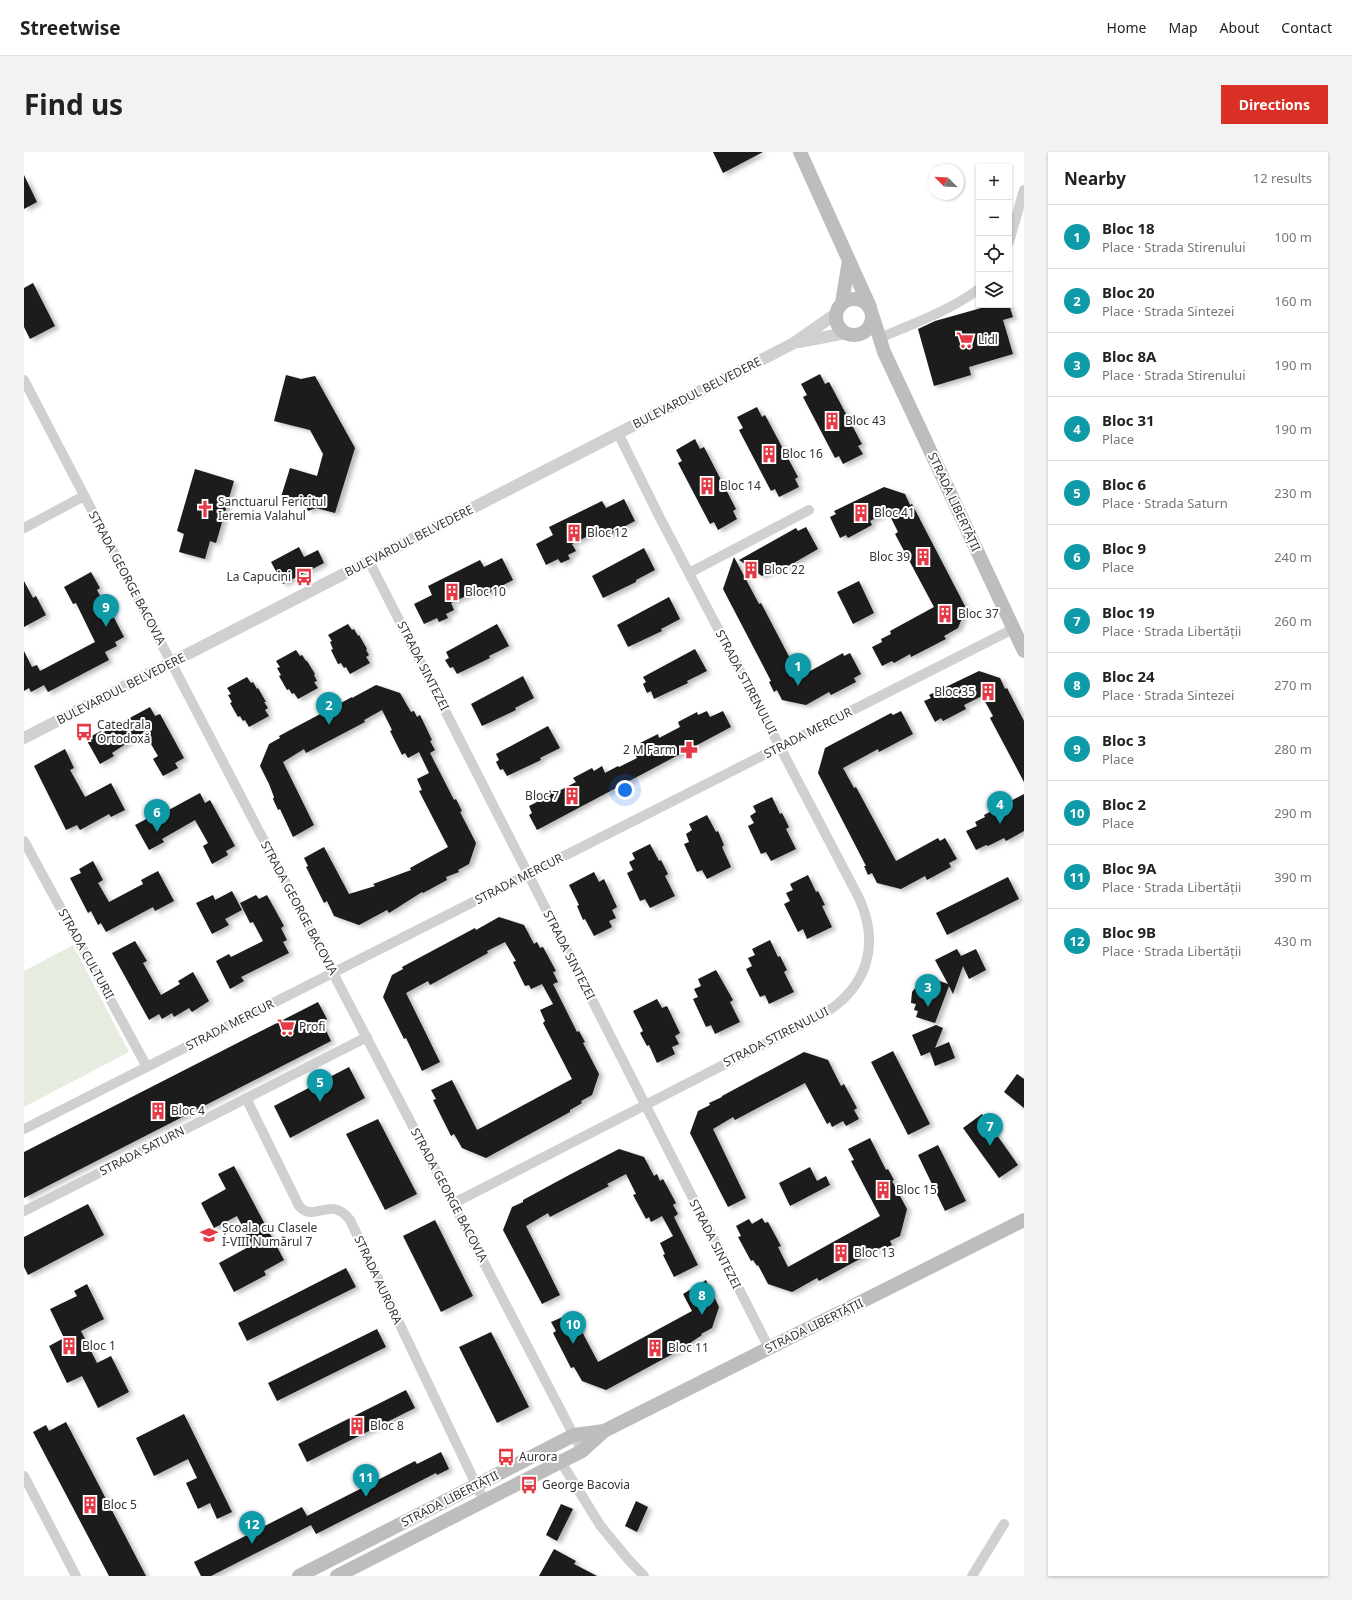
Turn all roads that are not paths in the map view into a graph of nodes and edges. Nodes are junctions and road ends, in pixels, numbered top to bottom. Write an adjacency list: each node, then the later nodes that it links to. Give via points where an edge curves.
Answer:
1 (800, 152): 4 (main road, STRADA LIBERTĂȚII)
2 (1024, 190): 3 (street)
3 (1011, 236)
4 (849, 260): 6 (main road); 7 (main road, STRADA LIBERTĂȚII)
5 (976, 291): 9 (street, via 941,312)
6 (839, 308): 7 (main road, via 853,298 865,302); 8 (main road, via 838,325); 10 (street, BULEVARDUL BELVEDERE)
7 (871, 312): 8 (main road, via 868,329); 9 (main road, STRADA LIBERTĂȚII)
8 (852, 334): 10 (street, BULEVARDUL BELVEDERE); 11 (main road)
9 (879, 338): 11 (main road, STRADA LIBERTĂȚII)
10 (794, 343): 13 (street, BULEVARDUL BELVEDERE)
11 (884, 352): 19 (main road, STRADA LIBERTĂȚII)
12 (24, 380): 14 (street, STRADA GEORGE BACOVIA)
13 (618, 433): 17 (street, BULEVARDUL BELVEDERE); 18 (street, STRADA STIRENULUI)
14 (84, 496): 16 (street); 21 (street, STRADA GEORGE BACOVIA)
15 (809, 510): 18 (street)
16 (24, 528)
17 (369, 561): 21 (street, BULEVARDUL BELVEDERE); 25 (street, STRADA SINTEZEI)
18 (689, 573): 23 (street, STRADA STIRENULUI)
19 (1013, 629): 20 (main road, STRADA LIBERTĂȚII); 23 (street, STRADA MERCUR)
20 (1024, 651)
21 (171, 663): 22 (street, BULEVARDUL BELVEDERE); 26 (street, STRADA GEORGE BACOVIA)
22 (24, 738)
23 (780, 747): 25 (street, STRADA MERCUR); 30 (street, STRADA STIRENULUI, via 864,909 870,943 864,969 853,989 829,1010)
24 (24, 841): 28 (street, STRADA CULTURII)
25 (528, 874): 26 (street, STRADA MERCUR); 30 (street, STRADA SINTEZEI)
26 (333, 973): 27 (street, STRADA GEORGE BACOVIA); 28 (street, STRADA MERCUR)
27 (367, 1037): 29 (street, STRADA SATURN); 32 (street, STRADA GEORGE BACOVIA)
28 (147, 1067): 31 (street, STRADA MERCUR)
29 (246, 1098): 33 (street, STRADA SATURN); 41 (street, STRADA AURORA, via 299,1206 308,1213 327,1208 334,1209 345,1214 350,1220)
30 (645, 1105): 32 (street, STRADA STIRENULUI); 35 (street, STRADA SINTEZEI)
31 (24, 1129)
32 (454, 1204): 37 (street, STRADA GEORGE BACOVIA)
33 (24, 1211)
34 (1024, 1220): 35 (main road, STRADA LIBERTĂȚII)
35 (769, 1348): 36 (main road, STRADA LIBERTĂȚII)
36 (604, 1431): 37 (main road, STRADA LIBERTĂȚII); 38 (main road, STRADA LIBERTĂȚII)
37 (574, 1435): 38 (street, STRADA GEORGE BACOVIA); 41 (main road, STRADA LIBERTĂȚII)
38 (582, 1450): 39 (main road, STRADA LIBERTĂȚII)
39 (561, 1462): 42 (main road, STRADA LIBERTĂȚII); 48 (street, via 600,1525)
40 (24, 1476): 45 (street)
41 (477, 1485): 42 (street, STRADA AURORA); 44 (main road, STRADA LIBERTĂȚII)
42 (484, 1501): 47 (main road, STRADA LIBERTĂȚII)
43 (1004, 1524): 49 (street)
44 (326, 1570): 46 (main road, STRADA LIBERTĂȚII)
45 (76, 1576)
46 (299, 1576)
47 (337, 1576)
48 (644, 1576)
49 (972, 1576)

